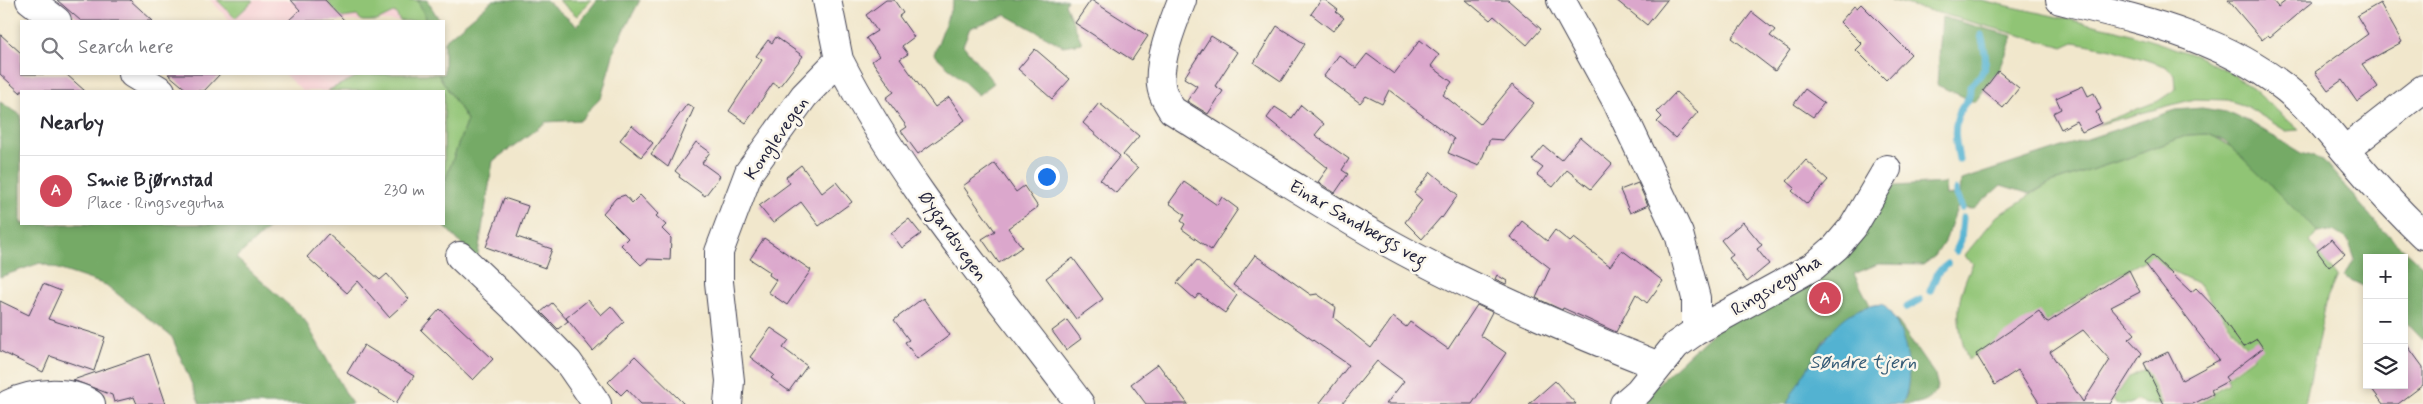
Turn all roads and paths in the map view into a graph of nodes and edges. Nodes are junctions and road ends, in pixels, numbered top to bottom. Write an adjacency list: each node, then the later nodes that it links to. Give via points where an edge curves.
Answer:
1 (30, 0): 6 (street)
2 (827, 0): 7 (street)
3 (1182, 0): 16 (street, Einar Sandbergs veg, via 1161,72 1161,85 1172,110 1413,255 1561,326)
4 (1561, 0): 15 (street, via 1617,102 1679,234 1696,298)
5 (2060, 0): 11 (street, via 2181,32 2248,63 2298,98)
6 (56, 20)
7 (839, 60): 20 (street, Konglevegen, via 804,96 749,172 719,252 719,282 730,381); 21 (street, Øygardsvegen, via 863,106 942,223)
8 (135, 75): 10 (street)
9 (2423, 89): 11 (street)
10 (159, 90)
11 (2344, 150): 13 (street, via 2398,212)
12 (1887, 169): 15 (street, Ringsvegutua, via 1853,227 1814,266)
13 (2423, 235)
14 (460, 256): 19 (street, via 568,362)
15 (1696, 331): 16 (street, Ringsvegutua, via 1676,345)
16 (1659, 366): 22 (street, Ringsvegutua)
17 (9, 404): 18 (street, via 20,398 42,394 73,397)
18 (91, 404)
19 (597, 404)
20 (728, 404)
21 (1080, 404)
22 (1624, 404)

